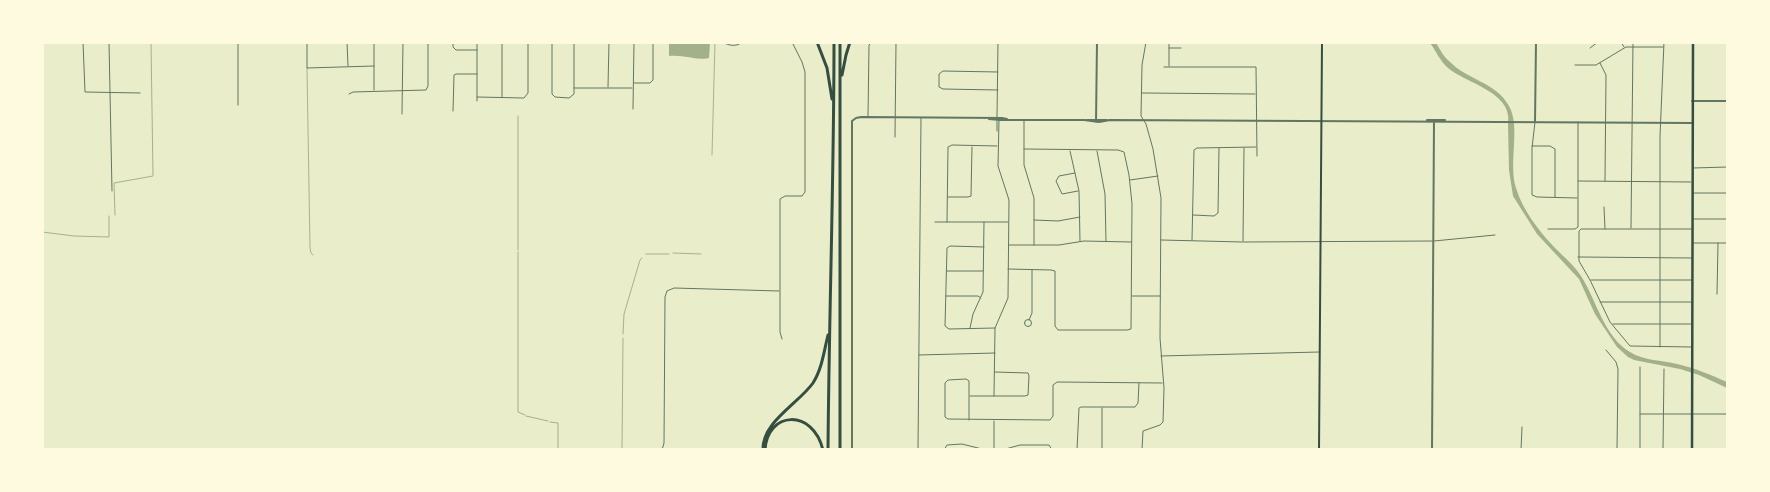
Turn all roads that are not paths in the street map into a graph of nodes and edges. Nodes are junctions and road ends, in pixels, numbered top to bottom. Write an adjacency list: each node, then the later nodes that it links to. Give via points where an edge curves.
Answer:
1 (84, 42): 65 (street, via 84,91)
2 (109, 42): 65 (street)
3 (238, 42): 75 (street)
4 (307, 42): 54 (street)
5 (347, 42): 50 (street)
6 (374, 42): 51 (street)
7 (403, 42): 64 (street)
8 (428, 42): 64 (street, via 428,88)
9 (453, 42): 47 (street, via 456,50)
10 (477, 42): 47 (street)
11 (502, 42): 71 (street)
12 (528, 42): 71 (street, via 528,94 524,98)
13 (552, 42): 59 (street, via 552,94 571,98)
14 (574, 42): 59 (street)
15 (609, 42): 60 (street)
16 (634, 42): 57 (street)
17 (653, 42): 57 (street, via 653,80)
18 (714, 42): 106 (lane)
19 (723, 42): 20 (street, via 732,45)
20 (742, 42)
21 (792, 42): 166 (street, via 805,72 805,192 803,196 780,199)
22 (817, 42): 78 (highway, via 828,71)
23 (834, 42): 78 (highway)
24 (840, 42): 58 (highway)
25 (850, 42): 58 (highway)
26 (895, 42): 38 (street); 81 (street)
27 (1097, 42): 85 (street)
28 (1146, 42): 67 (street)
29 (1169, 42): 43 (street)
30 (1322, 42): 87 (main road)
31 (1536, 42): 90 (street)
32 (1598, 42): 45 (street)
33 (1621, 42): 41 (street)
34 (1633, 42): 42 (street)
35 (1664, 42): 46 (street)
36 (1693, 42): 73 (main road)
37 (871, 43): 80 (street)
38 (947, 43): 39 (street)
39 (973, 43): 40 (street)
40 (998, 43): 55 (street)
41 (1624, 47): 42 (street); 48 (street)
42 (1633, 47): 46 (street); 93 (street)
43 (1169, 48): 44 (street); 53 (street)
44 (1181, 48)
45 (1590, 48)
46 (1664, 48): 94 (street)
47 (477, 50): 56 (street)
48 (1600, 63): 49 (street); 92 (street, via 1606,75)
49 (1574, 65)
50 (348, 66): 51 (street); 54 (street)
51 (374, 66): 63 (street)
52 (1164, 67): 53 (street)
53 (1169, 67): 69 (street, via 1256,68)
54 (307, 68): 155 (lane, via 310,252)
55 (998, 72): 62 (street); 62 (street, via 943,71 939,86 943,89)
56 (477, 74): 70 (street); 77 (street, via 454,76)
57 (633, 83): 61 (street)
58 (840, 86): 213 (highway)
59 (574, 88): 60 (street)
60 (608, 88): 61 (street)
61 (633, 88): 76 (street)
62 (998, 90): 83 (street)
63 (374, 91): 64 (street); 68 (street)
64 (402, 91): 79 (street)
65 (110, 93): 66 (street); 118 (street)
66 (140, 93)
67 (1142, 93): 69 (street); 86 (street)
68 (349, 94)
69 (1256, 94): 88 (street)
70 (477, 97): 71 (street); 72 (street)
71 (502, 97)
72 (477, 101)
73 (1692, 101): 74 (street); 95 (main road)
74 (1728, 101)
75 (238, 105)
76 (633, 109)
77 (453, 112)
78 (834, 112): 181 (highway)
79 (402, 114)
80 (868, 117): 81 (street); 214 (street, via 856,118 852,123)
81 (895, 118): 82 (street); 96 (street)
82 (921, 118): 83 (street); 188 (street)
83 (998, 119): 84 (street); 98 (street)
84 (1024, 119): 85 (street); 103 (street)
85 (1096, 120): 86 (street)
86 (1144, 120): 88 (street); 111 (street)
87 (1320, 120): 88 (street); 89 (street); 143 (main road)
88 (1257, 121): 100 (street)
89 (1434, 121): 90 (street); 144 (street)
90 (1535, 122): 91 (street); 99 (street)
91 (1578, 122): 92 (street); 113 (street)
92 (1605, 122): 93 (street); 114 (street)
93 (1631, 122): 94 (street); 115 (street)
94 (1661, 122): 95 (street); 116 (street)
95 (1692, 123): 108 (main road)
96 (894, 137)
97 (972, 145): 98 (street); 122 (street, via 948,148); 122 (street, via 971,196)
98 (997, 146): 134 (street, via 998,166 1009,198)
99 (1532, 146): 123 (street, via 1554,149); 123 (street, via 1532,195)
100 (1257, 147): 102 (street); 107 (street)
101 (1219, 148): 102 (street); 126 (street, via 1194,149); 126 (street, via 1218,213 1214,216)
102 (1244, 148): 148 (street)
103 (1024, 149): 104 (street); 130 (street, via 1024,166 1034,194)
104 (1070, 150): 105 (street); 110 (street)
105 (1097, 150): 112 (street, via 1123,151); 146 (street, via 1105,194)
106 (712, 156)
107 (1257, 156)
108 (1692, 168): 109 (street); 117 (main road)
109 (1728, 168)
110 (1076, 172): 119 (street); 119 (street, via 1059,176 1056,181 1061,194)
111 (1158, 176): 112 (street); 141 (street)
112 (1130, 180): 147 (street)
113 (1578, 181): 114 (street); 124 (street)
114 (1605, 181): 115 (street)
115 (1631, 181): 116 (street); 138 (street)
116 (1660, 182): 117 (street); 135 (street)
117 (1692, 182): 120 (main road)
118 (112, 191)
119 (1079, 191): 127 (street)
120 (1692, 193): 121 (street); 128 (main road)
121 (1728, 193)
122 (947, 197): 132 (street)
123 (1555, 198): 124 (street)
124 (1578, 198): 136 (street, via 1577,228)
125 (1604, 207): 137 (street)
126 (1193, 215): 142 (street)
127 (1080, 217): 130 (street, via 1058,221); 145 (street)
128 (1692, 219): 129 (street); 139 (main road)
129 (1728, 219)
130 (1034, 220): 153 (street)
131 (935, 222): 132 (street)
132 (946, 222): 133 (street)
133 (984, 222): 134 (street); 154 (street)
134 (1009, 222): 152 (street)
135 (1660, 228): 138 (street); 139 (street); 157 (street)
136 (1548, 229)
137 (1605, 229): 138 (street); 156 (street, via 1579,230)
138 (1631, 229)
139 (1692, 229): 149 (main road)
140 (1495, 235): 144 (street)
141 (1161, 240): 142 (street); 170 (street)
142 (1192, 240): 148 (street)
143 (1320, 241): 144 (street); 148 (street); 186 (main road)
144 (1434, 241): 224 (street)
145 (1080, 242): 146 (street); 153 (street)
146 (1106, 242): 147 (street)
147 (1132, 242): 169 (street)
148 (1243, 242)
149 (1692, 243): 150 (street); 158 (main road)
150 (1718, 243): 151 (street); 167 (street)
151 (1728, 243)
152 (1009, 245): 153 (street); 159 (street)
153 (1034, 245)
154 (984, 247): 161 (street, via 948,247); 162 (street)
155 (313, 255)
156 (1578, 257): 157 (street); 163 (street)
157 (1660, 257): 158 (street); 164 (street)
158 (1692, 258): 165 (main road)
159 (1008, 269): 160 (street); 180 (street, via 1008,301)
160 (1032, 270): 169 (street, via 1056,273 1055,326 1059,330 1130,329); 175 (street)
161 (946, 271): 162 (street); 168 (street)
162 (983, 272): 171 (street)
163 (1590, 280): 164 (street); 172 (street)
164 (1660, 280): 165 (street); 173 (street)
165 (1692, 280): 174 (main road)
166 (779, 291): 182 (street); 209 (street, via 674,288 667,291)
167 (1717, 294)
168 (946, 296): 171 (street); 179 (street, via 946,327)
169 (1131, 296): 170 (street)
170 (1160, 296): 189 (street)
171 (981, 298): 179 (street)
172 (1600, 302): 173 (street); 176 (street)
173 (1660, 302): 174 (street); 177 (street)
174 (1692, 302): 178 (main road)
175 (1030, 320)
176 (1612, 324): 177 (street); 183 (street, via 1631,347)
177 (1660, 324): 178 (street); 183 (street)
178 (1692, 324): 184 (main road)
179 (970, 328): 180 (street)
180 (995, 328): 187 (street)
181 (829, 329): 210 (highway, via 816,378 769,429 764,439); 212 (highway)
182 (782, 339)
183 (1660, 348): 184 (street)
184 (1692, 348): 198 (main road)
185 (1606, 350): 226 (street, via 1618,369)
186 (1320, 352): 189 (street); 223 (main road)
187 (995, 353): 188 (street); 192 (street)
188 (918, 356): 215 (street)
189 (1161, 356): 194 (street)
190 (1640, 367): 199 (street)
191 (1664, 369): 200 (street)
192 (994, 372): 196 (street); 196 (street, via 1028,373 1029,392 1025,396)
193 (1139, 383): 194 (street); 197 (street, via 1136,407); 203 (street, via 1057,382 1053,385 1051,420)
194 (1163, 383): 222 (street, via 1163,422 1143,431)
195 (969, 396): 196 (street); 202 (street); 202 (street, via 968,380 946,382 946,418)
196 (994, 396)
197 (1102, 407): 220 (street, via 1078,409); 221 (street)
198 (1692, 413): 200 (street); 201 (street); 208 (main road)
199 (1640, 414): 200 (street); 227 (street)
200 (1664, 414): 228 (street)
201 (1728, 414)
202 (969, 420): 203 (street)
203 (994, 420): 218 (street)
204 (1522, 427): 225 (street)
205 (1018, 445): 206 (street, via 1049,445); 207 (street); 219 (street)
206 (1052, 448)
207 (1019, 449)
208 (1692, 449): 229 (street)
209 (662, 450)
210 (764, 450): 211 (highway, via 773,428 792,420 812,427)
211 (823, 450)
212 (828, 450)
213 (840, 450)
214 (852, 450)
215 (918, 450)
216 (944, 450): 217 (street, via 946,445 962,444)
217 (986, 450)
218 (994, 450)
219 (1002, 450)
220 (1077, 450)
221 (1102, 450)
222 (1142, 450)
223 (1319, 450)
224 (1432, 450)
225 (1522, 450)
226 (1617, 450)
227 (1640, 450)
228 (1663, 450)
229 (1715, 450)

